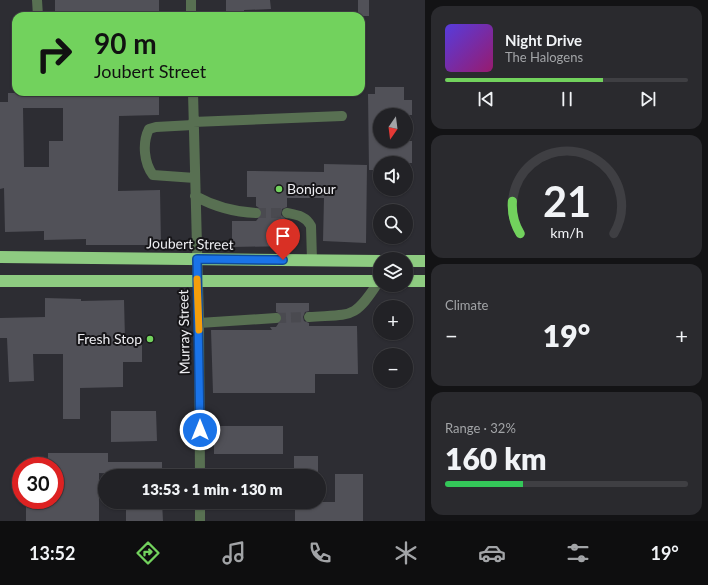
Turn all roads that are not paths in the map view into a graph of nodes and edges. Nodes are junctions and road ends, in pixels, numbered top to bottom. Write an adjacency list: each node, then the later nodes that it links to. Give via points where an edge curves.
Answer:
1 (37, 0): 3 (street)
2 (191, 0): 4 (street)
3 (38, 12)
4 (191, 12)
5 (193, 96): 7 (street, Murray Street)
6 (342, 116): 7 (street)
7 (193, 124): 8 (street, Murray Street); 8 (street, via 149,129 146,145 148,168 153,175)
8 (195, 178): 9 (street, Murray Street)
9 (195, 196): 10 (street, via 211,205 236,212); 13 (street, Murray Street)
10 (256, 213)
11 (287, 213): 14 (street, via 300,215 309,221)
12 (0, 257): 13 (highway, Joubert Street)
13 (197, 259): 14 (highway, Joubert Street); 22 (street, Murray Street)
14 (312, 260): 15 (highway, Joubert Street)
15 (373, 261)
16 (413, 261): 17 (highway)
17 (425, 261)
18 (0, 281): 22 (highway)
19 (373, 281): 22 (highway)
20 (413, 281): 21 (highway)
21 (425, 281)
22 (197, 282): 26 (street, Murray Street)
23 (373, 290): 24 (street, via 360,308 350,314)
24 (309, 317)
25 (276, 318): 26 (street)
26 (199, 323): 27 (street, Murray Street)
27 (200, 469)
28 (200, 509): 29 (street)
29 (200, 521)

